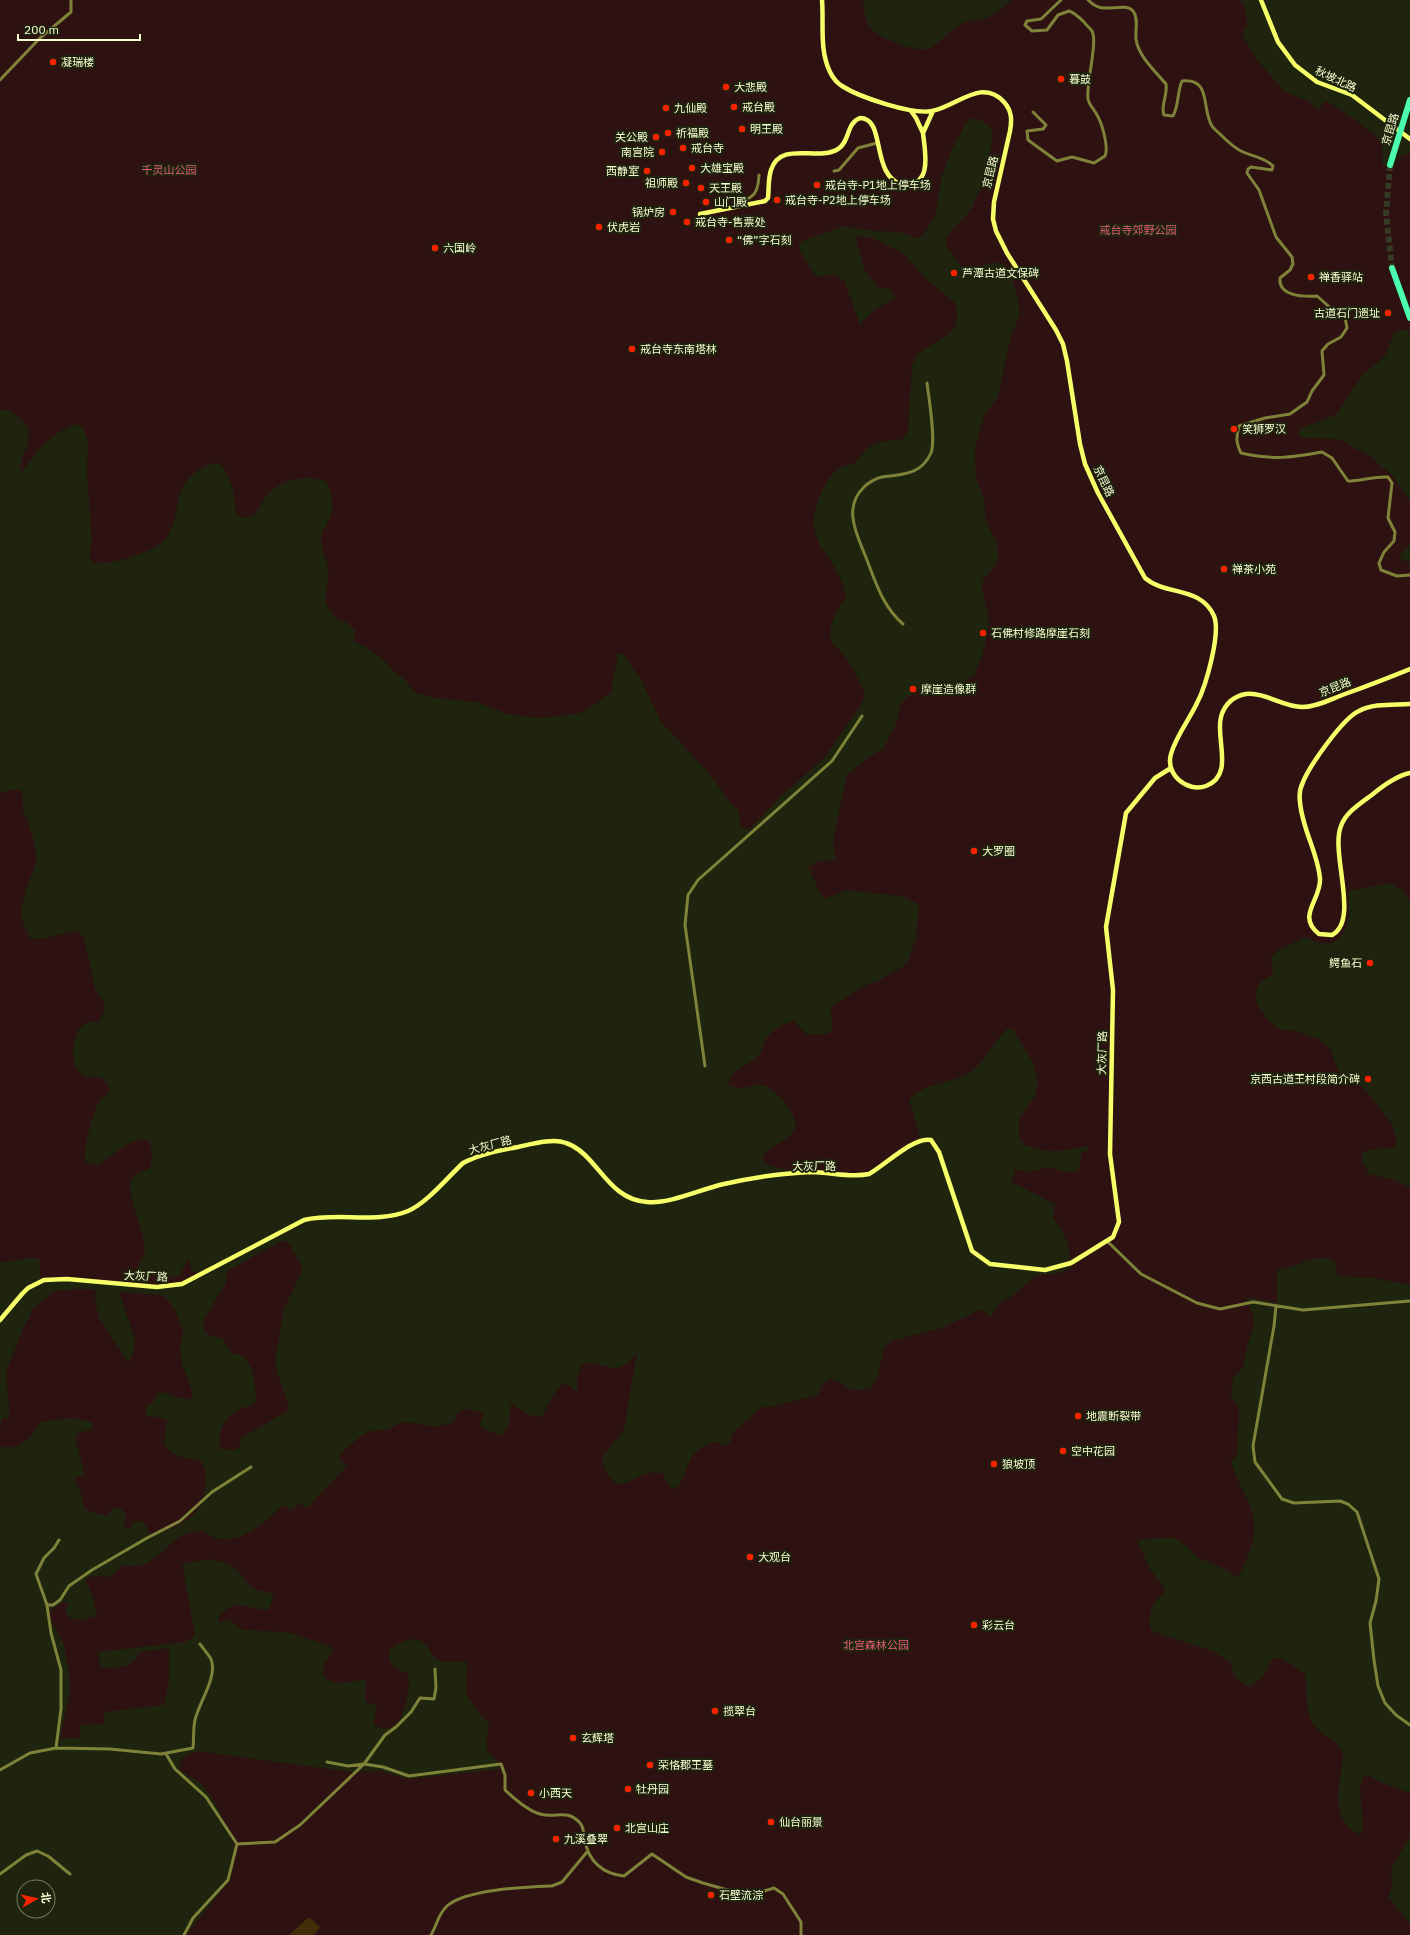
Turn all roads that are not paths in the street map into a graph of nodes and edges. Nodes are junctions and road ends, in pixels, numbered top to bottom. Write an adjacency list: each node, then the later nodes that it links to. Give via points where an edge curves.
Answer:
1 (71, 0): 6 (street, via 71,12 40,38)
2 (822, 0): 8 (street, 京昆路, via 823,45 833,78 849,89)
3 (1061, 0): 10 (street, via 1041,19 1027,21 1025,25 1032,30 1047,30 1058,15 1069,11 1078,16 1092,32 1094,45 1088,97 1098,117 1105,141 1105,156 1094,163 1072,157 1061,161 1052,159 1028,140 1027,131 1046,128)
4 (1088, 0): 22 (street, via 1102,8 1128,8 1133,11 1136,16 1138,46 1154,73 1166,84 1162,110 1164,115 1173,116 1182,81 1192,80 1199,84 1203,93 1212,127 1233,147 1266,159 1273,166 1272,170 1250,167 1247,173 1259,190 1276,237 1292,257 1293,264 1290,270 1279,282 1283,290 1301,297 1316,296 1334,312 1345,317 1347,328 1342,337 1328,344 1322,351 1324,375 1307,402 1290,414 1239,426 1237,446 1241,452 1263,458 1287,458 1322,452 1332,458 1348,481 1388,477 1392,483 1388,518 1395,532 1394,541 1384,552 1379,563 1381,570 1397,576)
5 (1261, 0): 12 (street, 秋坡北路, via 1278,42 1299,68 1317,82 1352,95)
6 (0, 80)
7 (1410, 100): 14 (highway, 京昆路, bridge)
8 (911, 111): 9 (street, 京昆路); 11 (street)
9 (933, 111): 11 (street); 27 (street, 京昆路, via 978,92 992,93 1007,105 1011,124 992,210 994,226 1007,253 1063,344 1080,444 1088,473 1145,578 1159,587 1196,596 1214,615 1217,633 1203,690 1171,754)
10 (1033, 112)
11 (923, 133): 13 (street, via 926,168 920,180 909,185 904,186 896,182 887,173)
12 (1410, 139)
13 (877, 143): 15 (street, via 858,148 838,170); 17 (street, via 870,121 857,119 852,123 845,141 838,149 828,153 794,153 782,157 771,170 768,198 762,202)
14 (1390, 165)
15 (834, 171)
16 (759, 175): 17 (street, via 756,194)
17 (733, 206): 18 (street)
18 (700, 214)
19 (1392, 268): 20 (highway)
20 (1410, 318)
21 (927, 383): 23 (street, via 933,442 923,466 914,472 880,478 867,484 858,493 852,505 855,529 880,595)
22 (1410, 575)
23 (903, 624)
24 (1410, 669): 27 (street, 京昆路, via 1310,706 1290,706 1252,694 1239,696 1222,711 1222,761 1215,779 1206,786 1188,786 1178,779)
25 (1410, 704): 28 (street, via 1370,707 1358,711 1338,731 1303,780 1299,796 1300,809 1320,879 1319,891 1309,921 1319,934 1332,935 1343,922 1344,903 1338,842 1345,818 1357,805 1391,781)
26 (862, 716): 29 (street, via 832,761 698,880 688,895 685,925)
27 (1171, 768): 30 (street, 大灰厂路, via 1155,778 1126,813 1106,927 1113,990 1110,1154 1119,1222 1113,1237)
28 (1410, 773)
29 (705, 1066)
30 (1107, 1241): 32 (street, via 1141,1274 1197,1303 1220,1309 1254,1302); 33 (street, 大灰厂路, via 1071,1263 1045,1270 990,1264 972,1252 939,1152 931,1140 925,1138 869,1174 860,1176 794,1173 724,1184 649,1203 637,1201 616,1190 580,1152 565,1142 558,1142 515,1147 471,1158 422,1202 407,1211 391,1215 304,1220 182,1284 157,1287 67,1279 44,1280 28,1288)
31 (1410, 1301): 32 (street, via 1303,1310)
32 (1276, 1306): 39 (street, via 1253,1446 1255,1462 1282,1499 1294,1503 1340,1501 1357,1512 1379,1580 1370,1623 1378,1686 1385,1703)
33 (0, 1320)
34 (251, 1467): 36 (street, via 212,1492 180,1520 92,1570 70,1586 60,1600 53,1605)
35 (59, 1540): 36 (street, via 44,1558 36,1574)
36 (47, 1605): 40 (street, via 51,1634 61,1670 61,1708)
37 (200, 1644): 41 (street, via 210,1658 212,1667 210,1685 202,1697 195,1720 193,1748)
38 (435, 1669): 43 (street, via 434,1699 420,1698 401,1722 385,1735)
39 (1410, 1725)
40 (56, 1748): 41 (street); 44 (street, via 30,1753)
41 (166, 1754): 45 (street, via 175,1768 206,1797)
42 (327, 1762): 43 (street, via 348,1766)
43 (364, 1764): 45 (street, via 300,1825 275,1842); 46 (street, via 383,1766 409,1776 501,1764 505,1775 505,1790 518,1802 540,1814 570,1814 582,1824)
44 (0, 1770)
45 (237, 1844): 49 (street, via 228,1880 193,1918)
46 (587, 1852): 50 (street, via 562,1882 552,1886 482,1893 448,1905 440,1914); 51 (street, via 599,1867 613,1875 624,1876 652,1854 686,1877 703,1884 754,1894 774,1888 783,1894 801,1922)
47 (0, 1874): 48 (street, via 26,1855 37,1851 48,1856)
48 (70, 1874)
49 (184, 1935)
50 (431, 1935)
51 (801, 1935)

